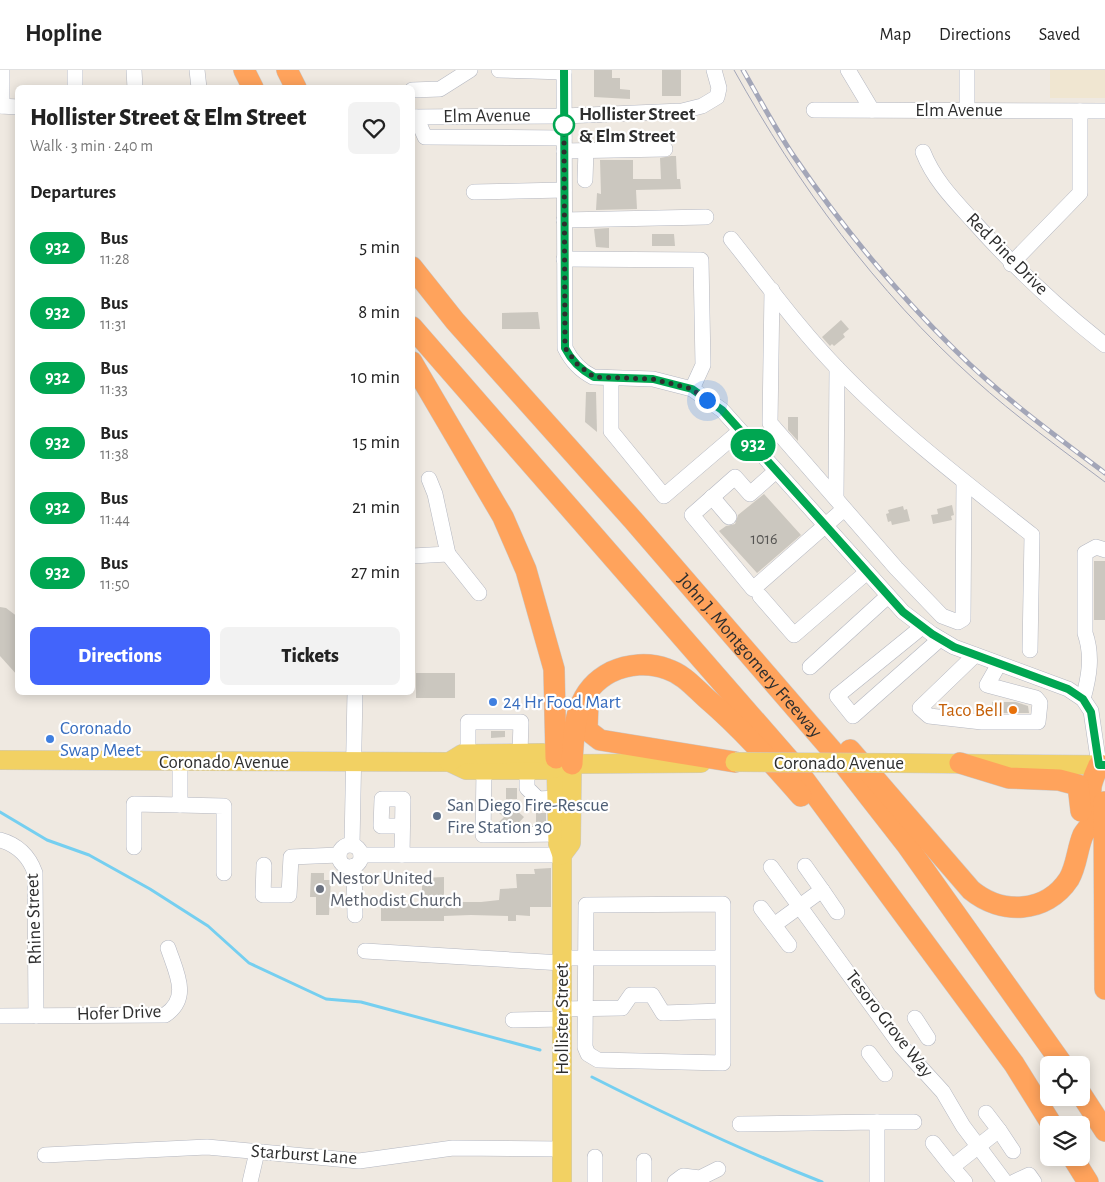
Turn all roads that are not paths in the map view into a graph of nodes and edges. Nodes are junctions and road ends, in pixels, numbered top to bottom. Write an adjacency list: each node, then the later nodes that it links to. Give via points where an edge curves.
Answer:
1 (2, 70): 19 (street)
2 (75, 70): 13 (street)
3 (134, 70): 14 (street)
4 (244, 70): 15 (highway)
5 (287, 70): 16 (highway)
6 (292, 70): 17 (highway)
7 (470, 70): 18 (street, via 440,89)
8 (499, 70): 12 (street)
9 (714, 70): 26 (street, Elm Avenue, via 719,88 716,97 702,106 682,111)
10 (848, 70): 22 (street)
11 (967, 70): 23 (street)
12 (564, 71): 26 (street)
13 (75, 85)
14 (134, 85)
15 (252, 85)
16 (295, 85)
17 (296, 85)
18 (415, 90)
19 (1, 106): 20 (street)
20 (15, 107)
21 (814, 110): 22 (street, Elm Avenue)
22 (872, 110): 23 (street, Elm Avenue)
23 (967, 110): 24 (street, Elm Avenue)
24 (1080, 111): 25 (street, Elm Avenue); 40 (street, via 1080,193)
25 (1105, 111)
26 (564, 116): 27 (street, Elm Avenue); 29 (street)
27 (415, 117)
28 (415, 119): 29 (street, via 424,137)
29 (564, 144): 31 (street); 34 (street)
30 (665, 149): 31 (street)
31 (586, 150): 33 (street)
32 (923, 152): 40 (street, Red Pine Drive, via 944,189)
33 (585, 180)
34 (564, 190): 35 (street); 37 (street)
35 (474, 192)
36 (706, 217): 37 (street)
37 (564, 220): 39 (street)
38 (731, 239): 42 (street)
39 (564, 258): 47 (street, via 565,348 586,373); 48 (street, via 701,260 703,365)
40 (1011, 264): 44 (street, Red Pine Drive)
41 (415, 270): 61 (highway, John J. Montgomery Freeway, via 455,321)
42 (772, 290): 46 (street); 54 (street, via 770,423)
43 (415, 330): 105 (highway, John J. Montgomery Freeway, via 792,762)
44 (1104, 343)
45 (415, 367): 81 (highway, via 503,517 526,570 554,669)
46 (837, 368): 52 (street); 54 (street)
47 (611, 378): 48 (street, via 653,379); 49 (street, via 611,431 664,496)
48 (692, 389): 49 (street, via 722,410)
49 (740, 431): 50 (street)
50 (776, 471): 53 (street, via 750,494 734,477); 56 (street)
51 (429, 479): 58 (street)
52 (964, 482): 54 (street, via 963,619 958,622 942,616); 67 (street, via 1032,535)
53 (712, 497): 55 (street); 56 (street, via 692,515 752,588)
54 (840, 503): 56 (street)
55 (728, 516)
56 (824, 524): 60 (street)
57 (1105, 550): 73 (street, via 1096,547 1085,553 1084,633 1090,673)
58 (448, 554): 59 (street); 62 (street)
59 (415, 556)
60 (867, 572): 63 (street, via 794,635); 64 (street)
61 (683, 578): 89 (highway, via 815,710 978,897 996,905 1016,908 1046,900 1068,879 1077,860); 122 (highway, John J. Montgomery Freeway, via 842,762 906,844)
62 (479, 593)
63 (760, 596)
64 (888, 596): 65 (street); 70 (street)
65 (922, 627): 66 (street); 66 (street, via 836,696 854,716)
66 (940, 639): 68 (street)
67 (1030, 650)
68 (975, 655): 69 (street); 69 (street, via 920,708 929,716 982,722 1038,722 1040,703 1036,698 987,685)
69 (999, 664): 73 (street, via 1068,689)
70 (810, 667)
71 (588, 692): 80 (highway, via 587,730 600,740); 81 (highway, via 581,700); 105 (highway, via 610,673 638,665 667,668 684,678 747,735)
72 (355, 695): 77 (street)
73 (1083, 699): 83 (street, via 1091,712)
74 (468, 754): 78 (main road, Coronado Avenue); 79 (main road, Coronado Avenue); 79 (street, via 468,722 521,722)
75 (0, 760): 76 (main road, Coronado Avenue)
76 (180, 762): 77 (main road, Coronado Avenue); 86 (street)
77 (355, 762): 78 (main road, Coronado Avenue); 92 (street)
78 (449, 762): 84 (main road, Coronado Avenue, via 466,770)
79 (524, 762): 81 (main road, Coronado Avenue, via 543,753); 84 (main road, Coronado Avenue); 85 (street, via 527,788 538,799)
80 (735, 762): 81 (main road, Coronado Avenue); 82 (main road, Coronado Avenue, bridge)
81 (562, 763): 85 (main road, Hollister Street); 94 (main road, Hollister Street, via 571,843)
82 (960, 763): 83 (main road, Coronado Avenue); 89 (highway, via 1009,778 1058,780 1078,785)
83 (1102, 765): 89 (highway, via 1091,786 1091,823); 112 (highway)
84 (484, 770): 88 (street, via 483,835)
85 (557, 798): 88 (main road, Hollister Street)
86 (180, 805): 91 (street, via 134,804); 98 (street, via 224,806)
87 (402, 826): 93 (street)
88 (558, 834): 94 (main road, Hollister Street)
89 (1082, 836)
90 (0, 840): 117 (street, Rhine Street, via 20,849 35,873)
91 (134, 847)
92 (356, 855): 93 (street); 95 (street, via 345,846 339,855 291,857 289,895 263,895); 103 (street)
93 (402, 855): 94 (street)
94 (562, 855): 111 (main road, Hollister Street)
95 (264, 865)
96 (771, 866): 100 (street, Tesoro Grove Way)
97 (804, 866): 99 (street)
98 (224, 873)
99 (822, 890): 100 (street); 102 (street)
100 (799, 906): 104 (street); 133 (street, Tesoro Grove Way, via 901,1046 943,1092)
101 (761, 908): 104 (street)
102 (837, 912)
103 (355, 915)
104 (774, 925): 106 (street)
105 (925, 943): 126 (highway, John J. Montgomery Freeway, via 1014,1064)
106 (789, 946)
107 (168, 948): 117 (street, Hofer Drive, via 180,983 180,997 175,1008 165,1015)
108 (365, 951): 111 (street)
109 (722, 958): 110 (street); 110 (street, via 723,904 586,905); 114 (street)
110 (584, 959): 111 (street); 113 (street)
111 (562, 961): 115 (main road, Hollister Street)
112 (1105, 989)
113 (585, 1008): 114 (street, via 622,1008 632,995 652,995 663,1013); 114 (street, via 585,1047 588,1054 607,1061 723,1063); 115 (street)
114 (722, 1012)
115 (562, 1014): 119 (street); 134 (main road, Hollister Street)
116 (0, 1016): 117 (street, Hofer Drive)
117 (36, 1016)
118 (915, 1018): 120 (street)
119 (513, 1020)
120 (928, 1038)
121 (869, 1053): 123 (street)
122 (1057, 1056)
123 (885, 1074)
124 (1089, 1106): 131 (highway)
125 (986, 1112): 130 (street)
126 (1046, 1116)
127 (877, 1122): 128 (street); 129 (street); 149 (street)
128 (914, 1122)
129 (740, 1124)
130 (999, 1130): 133 (street); 135 (street)
131 (1105, 1131)
132 (933, 1143): 141 (street)
133 (979, 1147): 141 (street); 151 (street, Tesoro Grove Way)
134 (562, 1150): 136 (street, Starburst Lane, via 453,1148 359,1161); 145 (main road, Hollister Street)
135 (1013, 1151)
136 (257, 1152): 137 (street, Starburst Lane, via 207,1147); 144 (street)
137 (45, 1156)
138 (595, 1157): 146 (street)
139 (644, 1161): 147 (street)
140 (1078, 1166): 154 (highway)
141 (952, 1167): 150 (street)
142 (718, 1169): 143 (street)
143 (700, 1180): 148 (street, via 684,1176)
144 (250, 1182)
145 (562, 1182)
146 (595, 1182)
147 (644, 1182)
148 (675, 1182)
149 (877, 1182)
150 (965, 1182)
151 (1005, 1182)
152 (1014, 1182): 153 (street, via 1029,1175)
153 (1034, 1182)
154 (1088, 1182)

